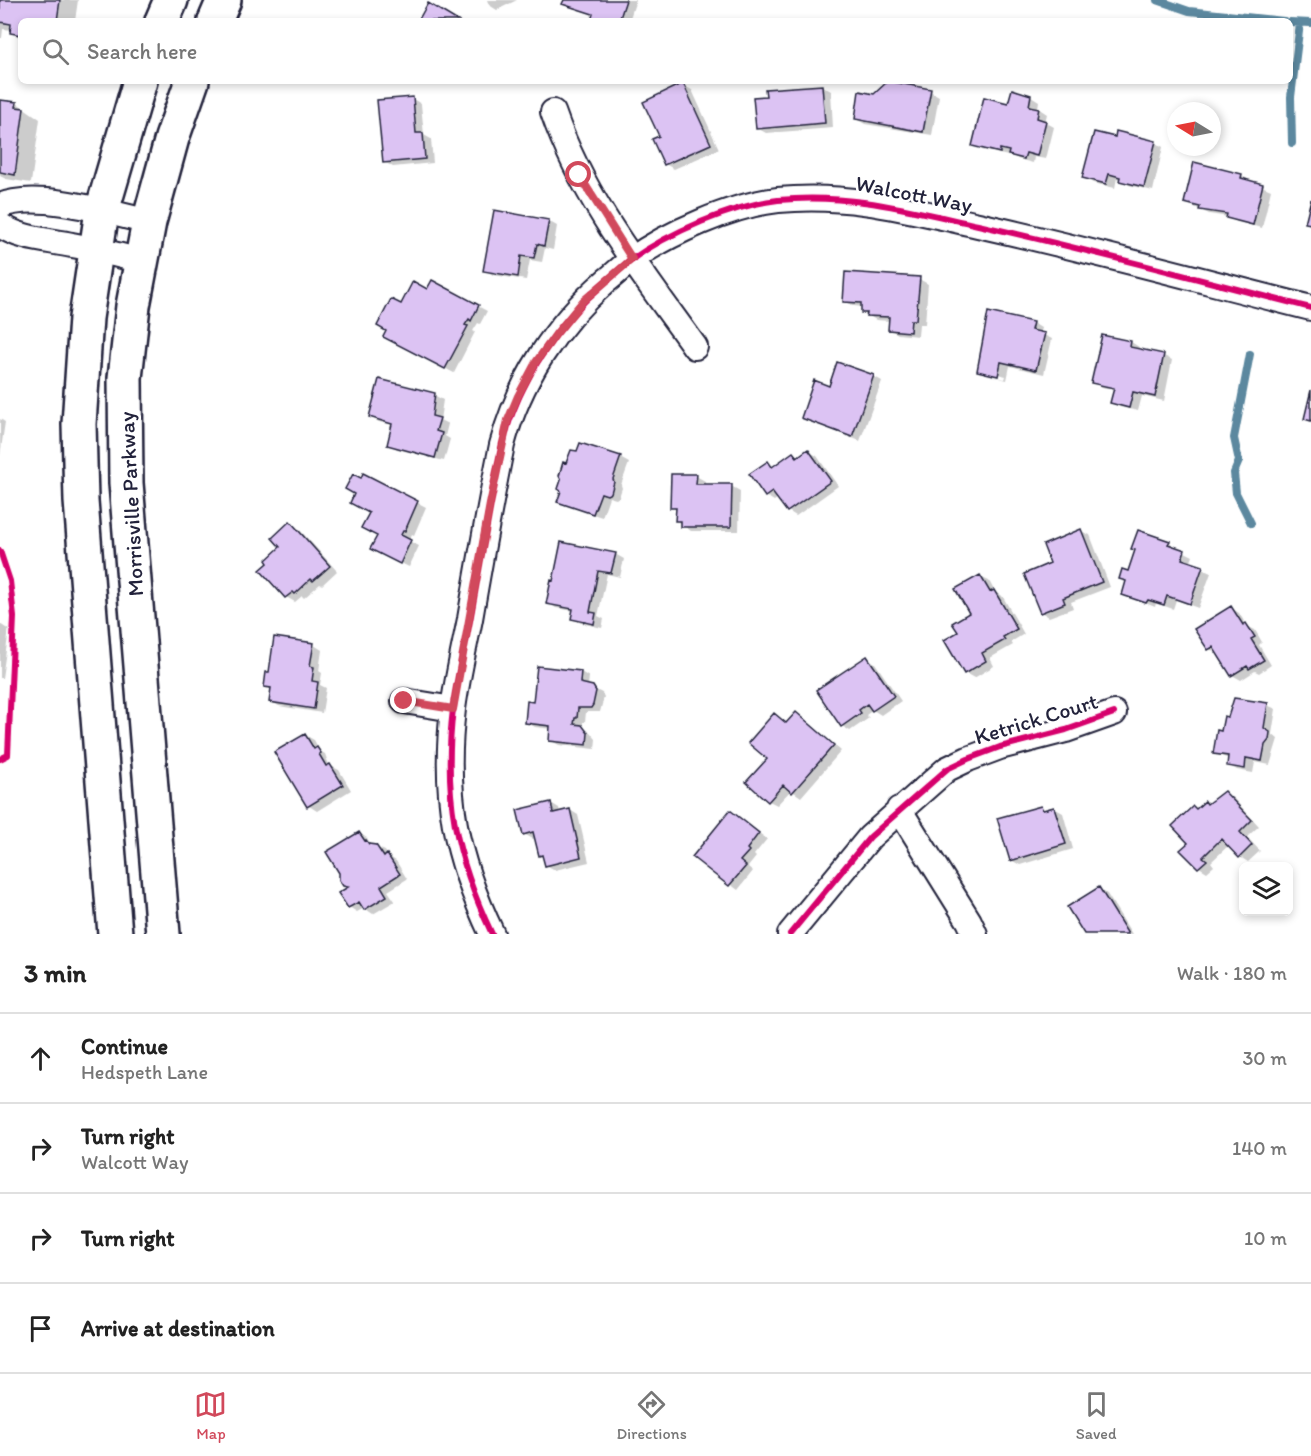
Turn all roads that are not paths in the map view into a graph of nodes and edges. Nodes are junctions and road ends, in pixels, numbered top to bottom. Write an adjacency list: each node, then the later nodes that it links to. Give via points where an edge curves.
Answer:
1 (171, 0): 3 (main road)
2 (224, 0): 4 (main road)
3 (163, 18)
4 (216, 18)
5 (140, 84): 9 (main road, Morrisville Parkway)
6 (191, 84): 10 (main road, Morrisville Parkway)
7 (553, 112): 13 (street, via 579,175)
8 (0, 206): 9 (street, via 45,201)
9 (102, 211): 10 (street); 12 (main road, Morrisville Parkway)
10 (149, 222): 14 (main road, Morrisville Parkway)
11 (0, 225): 12 (street, via 39,239)
12 (96, 250): 14 (street); 21 (main road, Morrisville Parkway, via 79,424 81,501)
13 (632, 259): 15 (street, Walcott Way, via 682,230 734,210 776,200 843,198 1017,234); 16 (street); 18 (street, Walcott Way, via 583,301 556,334 536,362 508,420)
14 (141, 261): 22 (main road, Morrisville Parkway, via 125,378 126,483)
15 (1311, 308)
16 (694, 347)
17 (404, 701): 18 (street)
18 (453, 709): 23 (street, Walcott Way, via 449,773 455,828 468,880)
19 (1114, 713): 20 (street, Ketrick Court, via 968,759 947,770)
20 (900, 809): 24 (street, Ketrick Court, via 870,837); 25 (street)
21 (115, 934)
22 (163, 934)
23 (492, 934)
24 (790, 934)
25 (975, 934)

